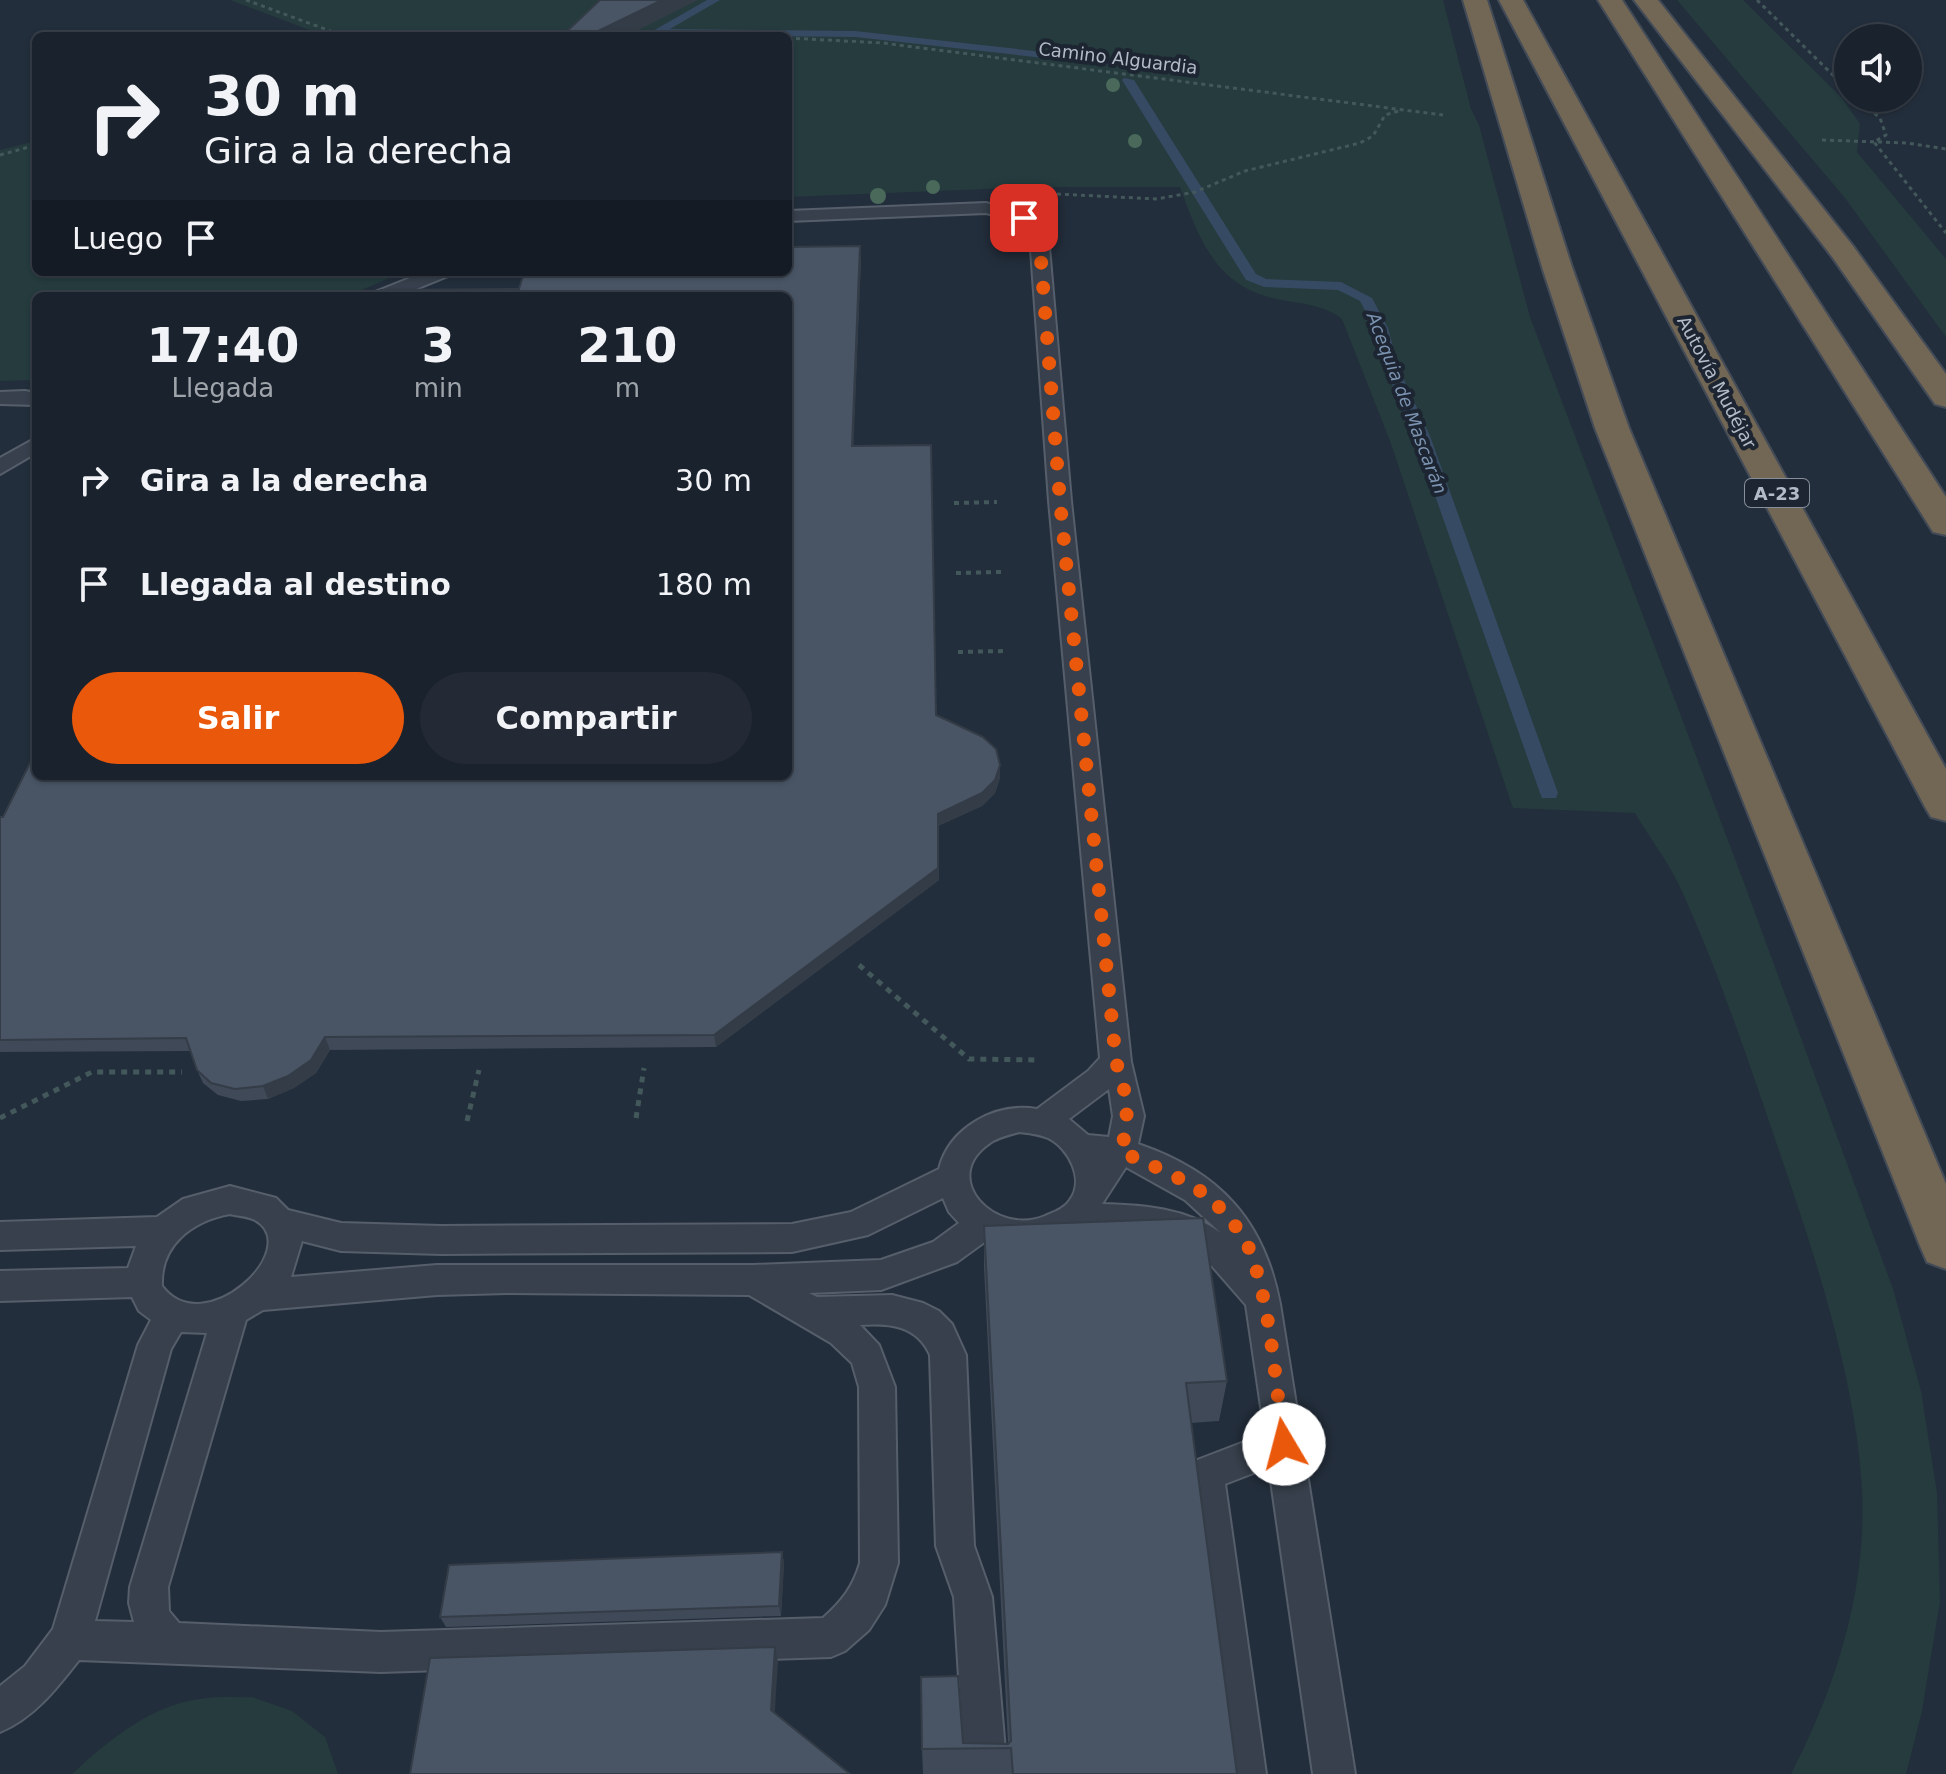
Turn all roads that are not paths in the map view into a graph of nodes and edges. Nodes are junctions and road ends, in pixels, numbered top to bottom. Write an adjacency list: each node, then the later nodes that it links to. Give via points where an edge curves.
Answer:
1 (1475, 0): 27 (highway, via 1612,428)
2 (1511, 0): 16 (highway, Autovía Mudéjar / A-23)
3 (1610, 0): 15 (highway)
4 (1646, 0): 9 (highway, via 1843,252)
5 (792, 216): 17 (lane, via 986,208 1024,218 1039,235 1062,529)
6 (431, 276): 7 (lane)
7 (392, 292)
8 (32, 397): 10 (lane)
9 (1946, 397)
10 (0, 398)
11 (32, 431): 12 (lane)
12 (0, 442)
13 (32, 447): 14 (lane)
14 (0, 467)
15 (1946, 524)
16 (1946, 807)
17 (1116, 1062): 18 (lane); 20 (lane, via 1129,1119)
18 (1042, 1122): 19 (lane, via 1064,1131); 21 (lane, via 994,1123 973,1135 959,1151)
19 (1081, 1147): 20 (lane); 22 (lane, via 1091,1167)
20 (1121, 1152): 22 (lane); 32 (lane, via 1211,1199 1252,1254)
21 (952, 1178): 23 (lane, via 856,1225 792,1238 341,1237); 24 (lane, via 963,1210)
22 (1084, 1203): 24 (lane, via 1056,1230 1031,1237); 32 (lane, via 1181,1228 1206,1242 1236,1267)
23 (282, 1222): 25 (lane, via 252,1202 230,1200 207,1204); 31 (lane, via 287,1240 275,1278)
24 (981, 1226): 28 (lane, via 945,1252 881,1275)
25 (165, 1231): 26 (lane); 29 (lane, via 148,1255)
26 (0, 1236)
27 (1946, 1246)
28 (753, 1280): 31 (lane, via 493,1278); 33 (lane)
29 (143, 1282): 30 (lane); 34 (lane, via 158,1308)
30 (0, 1286)
31 (245, 1303): 34 (lane, via 190,1319); 37 (lane, via 149,1587 149,1613)
32 (1263, 1304): 35 (lane)
33 (811, 1313): 37 (lane, via 862,1350 877,1387 879,1563 871,1591 855,1616 831,1637 381,1652); 39 (lane, via 901,1310 934,1325 944,1340 955,1546 973,1597)
34 (172, 1316): 36 (lane, via 155,1345)
35 (1284, 1444): 40 (lane, via 1205,1474); 41 (lane)
36 (70, 1640): 37 (lane); 38 (lane, via 39,1680)
37 (172, 1642)
38 (0, 1712)
39 (986, 1774)
40 (1245, 1774)
41 (1334, 1774)

